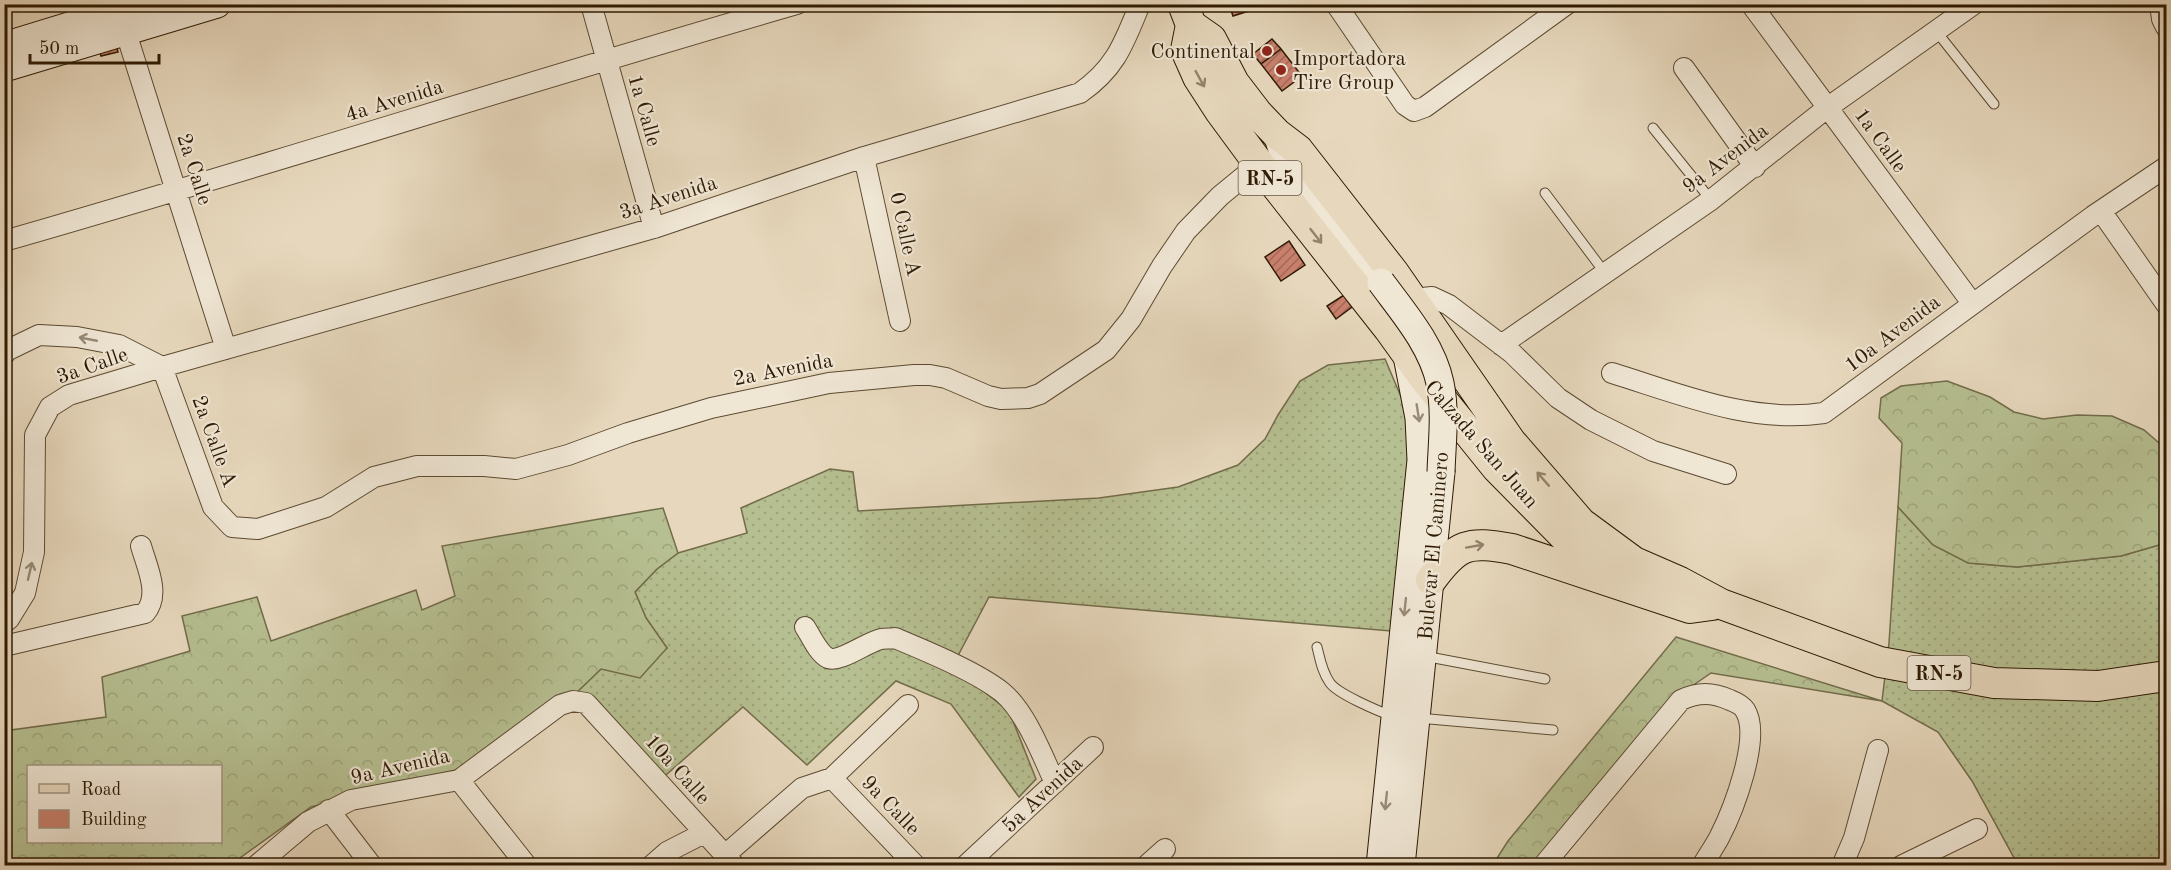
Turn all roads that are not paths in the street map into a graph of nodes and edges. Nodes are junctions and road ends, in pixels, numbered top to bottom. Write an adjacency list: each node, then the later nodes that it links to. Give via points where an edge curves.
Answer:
1 (217, 4): 10 (main road)
2 (591, 4): 15 (street, 1a Calle)
3 (797, 4): 15 (street, 4a Avenida)
4 (1140, 4): 22 (street, 3a Avenida, via 1116,60 1080,93)
5 (1336, 4): 6 (street, via 1405,105 1414,111)
6 (1567, 4)
7 (1751, 4): 19 (street, 1a Calle)
8 (1974, 4): 13 (street, 9a Avenida)
9 (2160, 4): 12 (street)
10 (126, 13): 14 (main road); 16 (main road); 26 (street, 2a Calle)
11 (1187, 15): 21 (main road, Calzada San Juan / RN-5, via 1211,39 1234,83); 23 (main road, Calzada San Juan / RN-5, one-way to 23, via 1186,50 1198,77)
12 (2166, 27)
13 (1936, 31): 18 (lane); 19 (street, 9a Avenida)
14 (4, 46)
15 (606, 59): 26 (street, 4a Avenida); 30 (street, 1a Calle)
16 (4, 68)
17 (1684, 68): 24 (street)
18 (1994, 104)
19 (1827, 108): 24 (street, 9a Avenida); 33 (street, 1a Calle)
20 (1653, 128): 28 (lane)
21 (1277, 134): 35 (main road, Calzada San Juan / RN-5, via 1298,150); 47 (main road, Bulevar El Caminero, bridge, via 1286,159 1310,193 1418,332 1440,381 1441,472)
22 (864, 157): 30 (street, 3a Avenida); 36 (street, 0 Calle A)
23 (1259, 164): 37 (main road, Calzada San Juan / RN-5, one-way to 37); 45 (street, 2a Avenida, via 1186,231 1131,319 1106,350 1040,394 1001,399 930,375 828,383 711,408 516,469 417,466 374,477 326,507 258,529)
24 (1755, 166): 28 (street, 9a Avenida)
25 (2166, 167): 29 (street, 10a Avenida)
26 (178, 191): 31 (street, 4a Avenida); 39 (street, 2a Calle)
27 (1545, 193): 32 (lane)
28 (1711, 200): 32 (street, 9a Avenida)
29 (2102, 211): 33 (street, 10a Avenida); 34 (street)
30 (654, 228): 39 (street, 3a Avenida)
31 (4, 241)
32 (1605, 273): 38 (street, 9a Avenida)
33 (1972, 303): 43 (street, 10a Avenida, via 1824,413 1772,416 1739,410)
34 (2166, 304)
35 (1417, 305): 37 (main road); 38 (street, via 1432,297 1442,301); 48 (main road, Calzada San Juan / RN-5, one-way to 35, via 1634,562 1581,523 1511,442)
36 (900, 321)
37 (1384, 324): 41 (main road, Calzada San Juan / RN-5)
38 (1502, 345): 44 (street, via 1558,398 1591,420 1653,451)
39 (226, 349): 42 (street, 3a Avenida)
40 (4, 355): 42 (street, one-way to 40, via 119,345 39,334)
41 (1407, 356): 48 (main road, Calzada San Juan / RN-5, via 1497,468 1567,539 1611,569 1674,596); 58 (main road, Bulevar El Caminero, one-way to 58, via 1419,418 1421,460)
42 (162, 367): 45 (street, 2a Calle A, via 213,507); 49 (street, 3a Calle, one-way to 42, via 25,593 34,552 35,435 50,407 69,395)
43 (1612, 373)
44 (1726, 474)
45 (232, 527)
46 (141, 546): 51 (street, via 153,592 145,613)
47 (1431, 580): 48 (main road, one-way to 48, via 1447,558 1472,545 1486,544 1512,549 1690,608); 53 (main road, Bulevar El Caminero)
48 (1720, 604): 54 (main road, RN-5, via 1880,662 1994,683 2098,686)
49 (4, 623)
50 (805, 627): 64 (street, via 827,658 839,658 881,639 896,638 982,679 1003,693 1016,709)
51 (4, 646)
52 (1317, 647): 58 (lane, via 1331,685 1373,709)
53 (1423, 656): 55 (lane); 58 (main road, Bulevar El Caminero)
54 (2166, 676)
55 (1545, 679)
56 (586, 703): 63 (street, 9a Avenida, via 560,705); 67 (street, 10a Calle)
57 (908, 705): 62 (street)
58 (1405, 717): 59 (lane); 77 (main road, Bulevar El Caminero, one-way to 77); 78 (main road, Bulevar El Caminero)
59 (1553, 730)
60 (1093, 747): 64 (street, 5a Avenida)
61 (1878, 750): 81 (street, via 1854,838)
62 (832, 778): 69 (street, via 802,788); 74 (street, 9a Calle)
63 (459, 780): 65 (street, 9a Avenida, via 351,800); 72 (street)
64 (1055, 783): 75 (street, 5a Avenida)
65 (329, 810): 70 (street, 9a Avenida, via 308,822); 71 (street)
66 (1977, 829): 82 (street)
67 (704, 833): 69 (street, 10a Calle); 73 (street, via 667,852)
68 (1165, 849): 76 (street)
69 (730, 860)
70 (256, 866)
71 (372, 866)
72 (527, 866)
73 (651, 866)
74 (916, 866)
75 (966, 866)
76 (1146, 866)
77 (1380, 866)
78 (1401, 866)
79 (1543, 866): 80 (street, via 1681,700 1707,693 1744,708 1750,738 1733,805)
80 (1702, 866)
81 (1842, 866)
82 (1900, 866)

